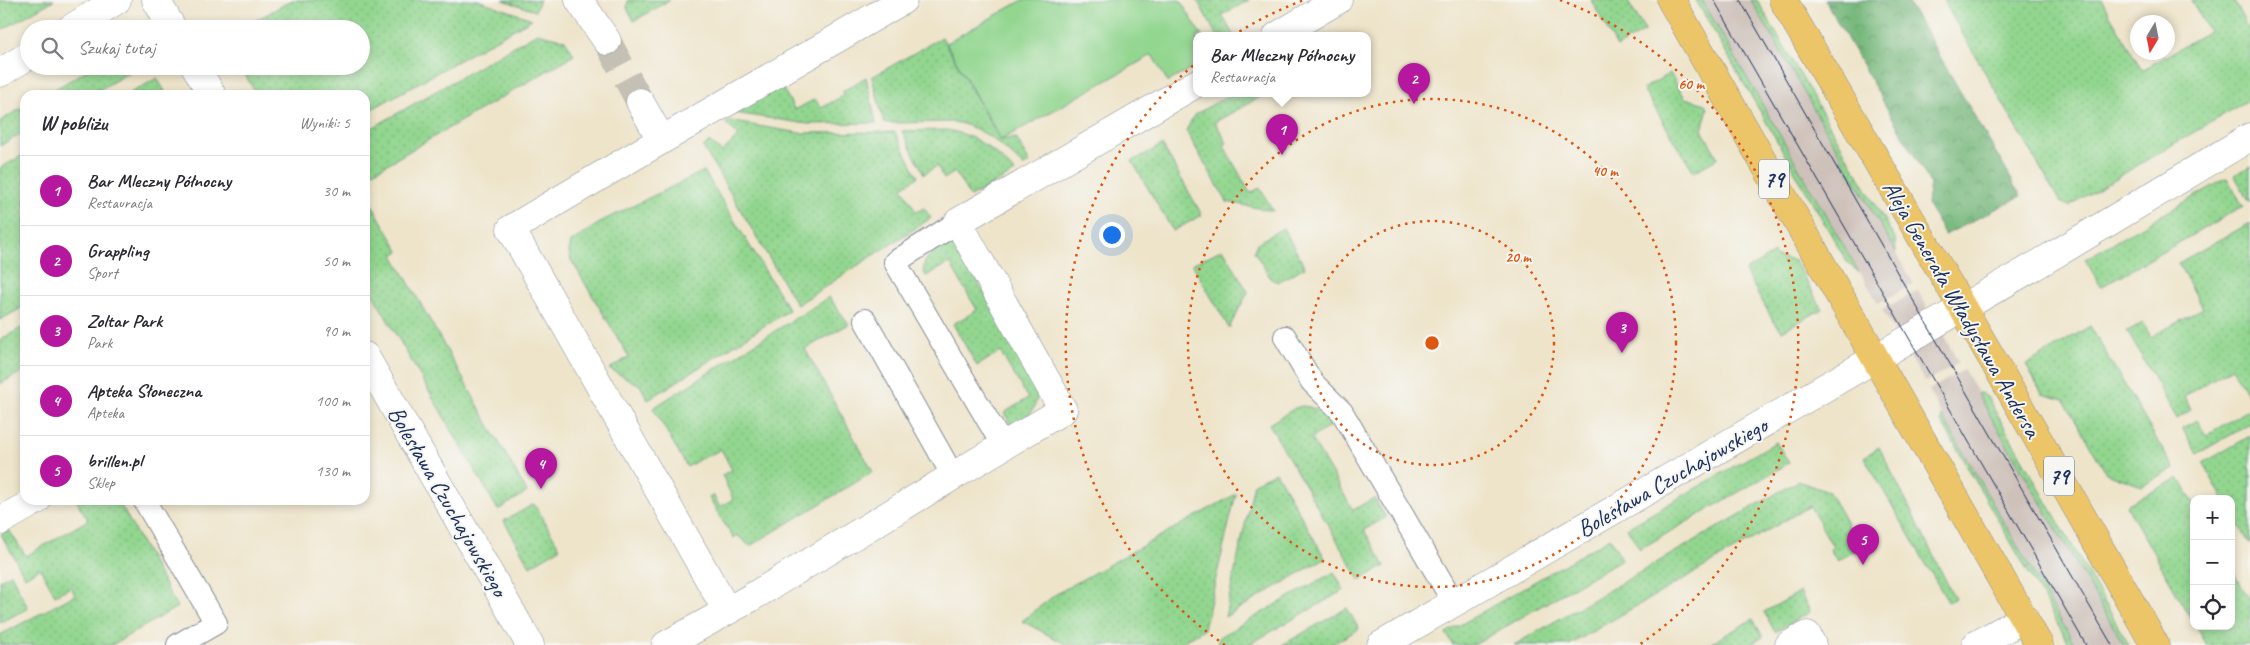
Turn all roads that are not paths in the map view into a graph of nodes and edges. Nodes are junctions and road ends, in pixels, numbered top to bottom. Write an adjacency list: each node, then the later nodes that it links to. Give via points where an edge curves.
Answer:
1 (117, 0): 8 (street)
2 (156, 0): 9 (street)
3 (579, 0): 11 (street)
4 (902, 0): 19 (street)
5 (1338, 0): 10 (street)
6 (1670, 0): 24 (main road, 79)
7 (1783, 0): 21 (main road, Aleja Generała Władysława Andersa / 79)
8 (85, 20)
9 (168, 20)
10 (1284, 32)
11 (607, 42)
12 (20, 61): 13 (street)
13 (0, 73)
14 (200, 75): 16 (street)
15 (1193, 85): 20 (street)
16 (209, 90)
17 (640, 102): 19 (street)
18 (2250, 137): 21 (street, Bolesława Czuchajowskiego)
19 (660, 139): 32 (street, via 511,229)
20 (958, 222): 26 (street, via 1063,410); 26 (lane, via 895,262)
21 (1963, 307): 24 (street, Bolesława Czuchajowskiego); 42 (main road, Aleja Generała Władysława Andersa / 79)
22 (865, 320): 27 (lane)
23 (1285, 337): 31 (lane, via 1312,382 1342,412)
24 (1876, 358): 31 (street, Bolesława Czuchajowskiego); 33 (main road, 79)
25 (370, 365): 35 (street, Bolesława Czuchajowskiego)
26 (1003, 446): 27 (street)
27 (953, 476): 32 (street)
28 (29, 505): 30 (street)
29 (147, 505): 34 (lane, via 216,623)
30 (0, 521)
31 (1454, 602): 37 (street, Bolesława Czuchajowskiego)
32 (727, 611): 36 (street)
33 (2024, 618): 40 (street); 41 (main road, 79)
34 (178, 645)
35 (530, 645)
36 (666, 645)
37 (1381, 645)
38 (1789, 645): 39 (street, via 1806,635)
39 (1812, 645)
40 (1976, 645)
41 (2040, 645)
42 (2155, 645)

